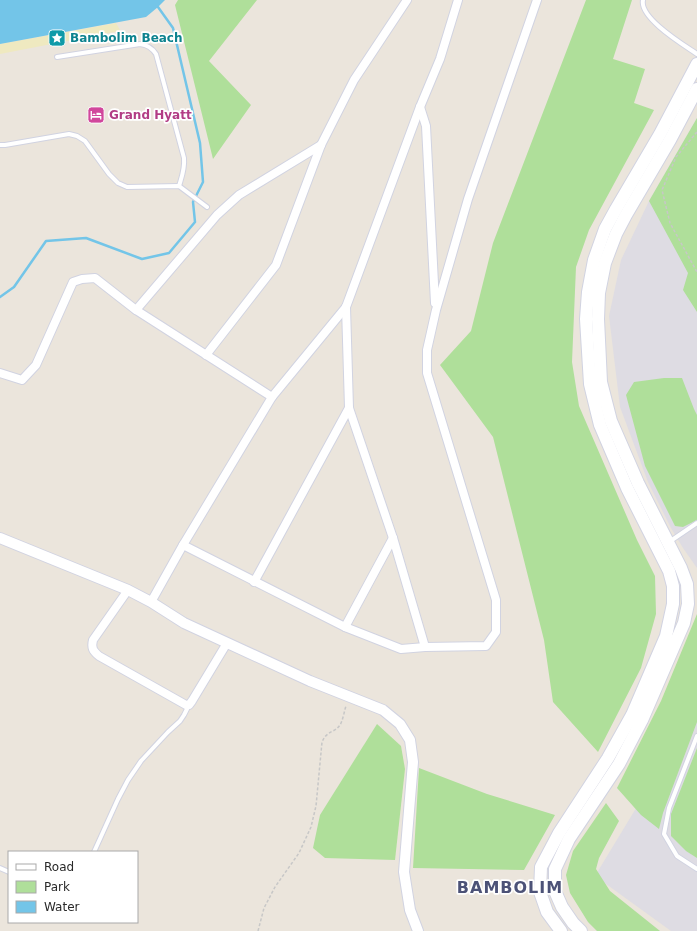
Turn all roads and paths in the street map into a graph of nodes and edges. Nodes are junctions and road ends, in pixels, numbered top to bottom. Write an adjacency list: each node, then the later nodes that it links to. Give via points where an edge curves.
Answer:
1 (407, 0): 12 (street, via 354,80)
2 (458, 0): 9 (street, via 440,59)
3 (537, 0): 18 (street, via 468,199)
4 (644, 0): 5 (lane, via 643,4 650,18)
5 (697, 54)
6 (57, 57): 13 (lane, via 140,44 147,45 153,50 184,158 184,172)
7 (697, 64): 41 (main road, via 605,229 594,260 588,292 586,319 590,384 600,425 627,488 670,571 673,604 666,636 632,715 608,758 559,833 541,867 540,892 547,912)
8 (697, 89): 26 (main road, via 616,234 605,263 599,293 601,382 611,421)
9 (420, 107): 16 (street); 18 (street, via 426,126)
10 (697, 132): 15 (path, via 676,157 662,190 670,223)
11 (0, 145): 13 (lane, via 69,134 85,141 118,183 127,187)
12 (322, 145): 17 (street, via 239,195 217,216); 19 (street, via 276,265)
13 (179, 186): 14 (lane)
14 (207, 207)
15 (697, 272)
16 (346, 308): 21 (street); 22 (street)
17 (136, 310): 19 (street); 20 (street, via 95,278 73,282 36,365 22,380)
18 (436, 310): 33 (street, via 428,350 427,373 496,600 496,632 486,646)
19 (206, 355): 21 (street)
20 (0, 373)
21 (272, 397): 27 (street)
22 (349, 408): 25 (street); 28 (street)
23 (697, 523): 26 (lane)
24 (0, 538): 29 (street)
25 (393, 538): 31 (street); 33 (street)
26 (668, 543): 42 (main road, via 687,584 688,604 684,623 642,720 618,764 568,839 555,869 555,891 562,907)
27 (183, 545): 28 (street); 30 (street)
28 (254, 582): 31 (street)
29 (128, 590): 30 (street); 35 (street, via 93,640 94,652)
30 (151, 602): 32 (street, via 184,623)
31 (345, 627): 33 (street, via 401,649)
32 (227, 643): 34 (street); 35 (street)
33 (425, 647)
34 (348, 697): 39 (path, via 340,726 324,737 322,742 316,806 311,827 299,853 264,908); 40 (street, via 383,710 400,724 410,740 413,762 404,872 410,910)
35 (189, 705): 37 (lane, via 180,721 140,761 128,780)
36 (697, 736): 38 (lane, via 669,808 664,834 677,856)
37 (94, 851)
38 (697, 869)
39 (258, 931)
40 (418, 931)
41 (561, 931)
42 (581, 931)

